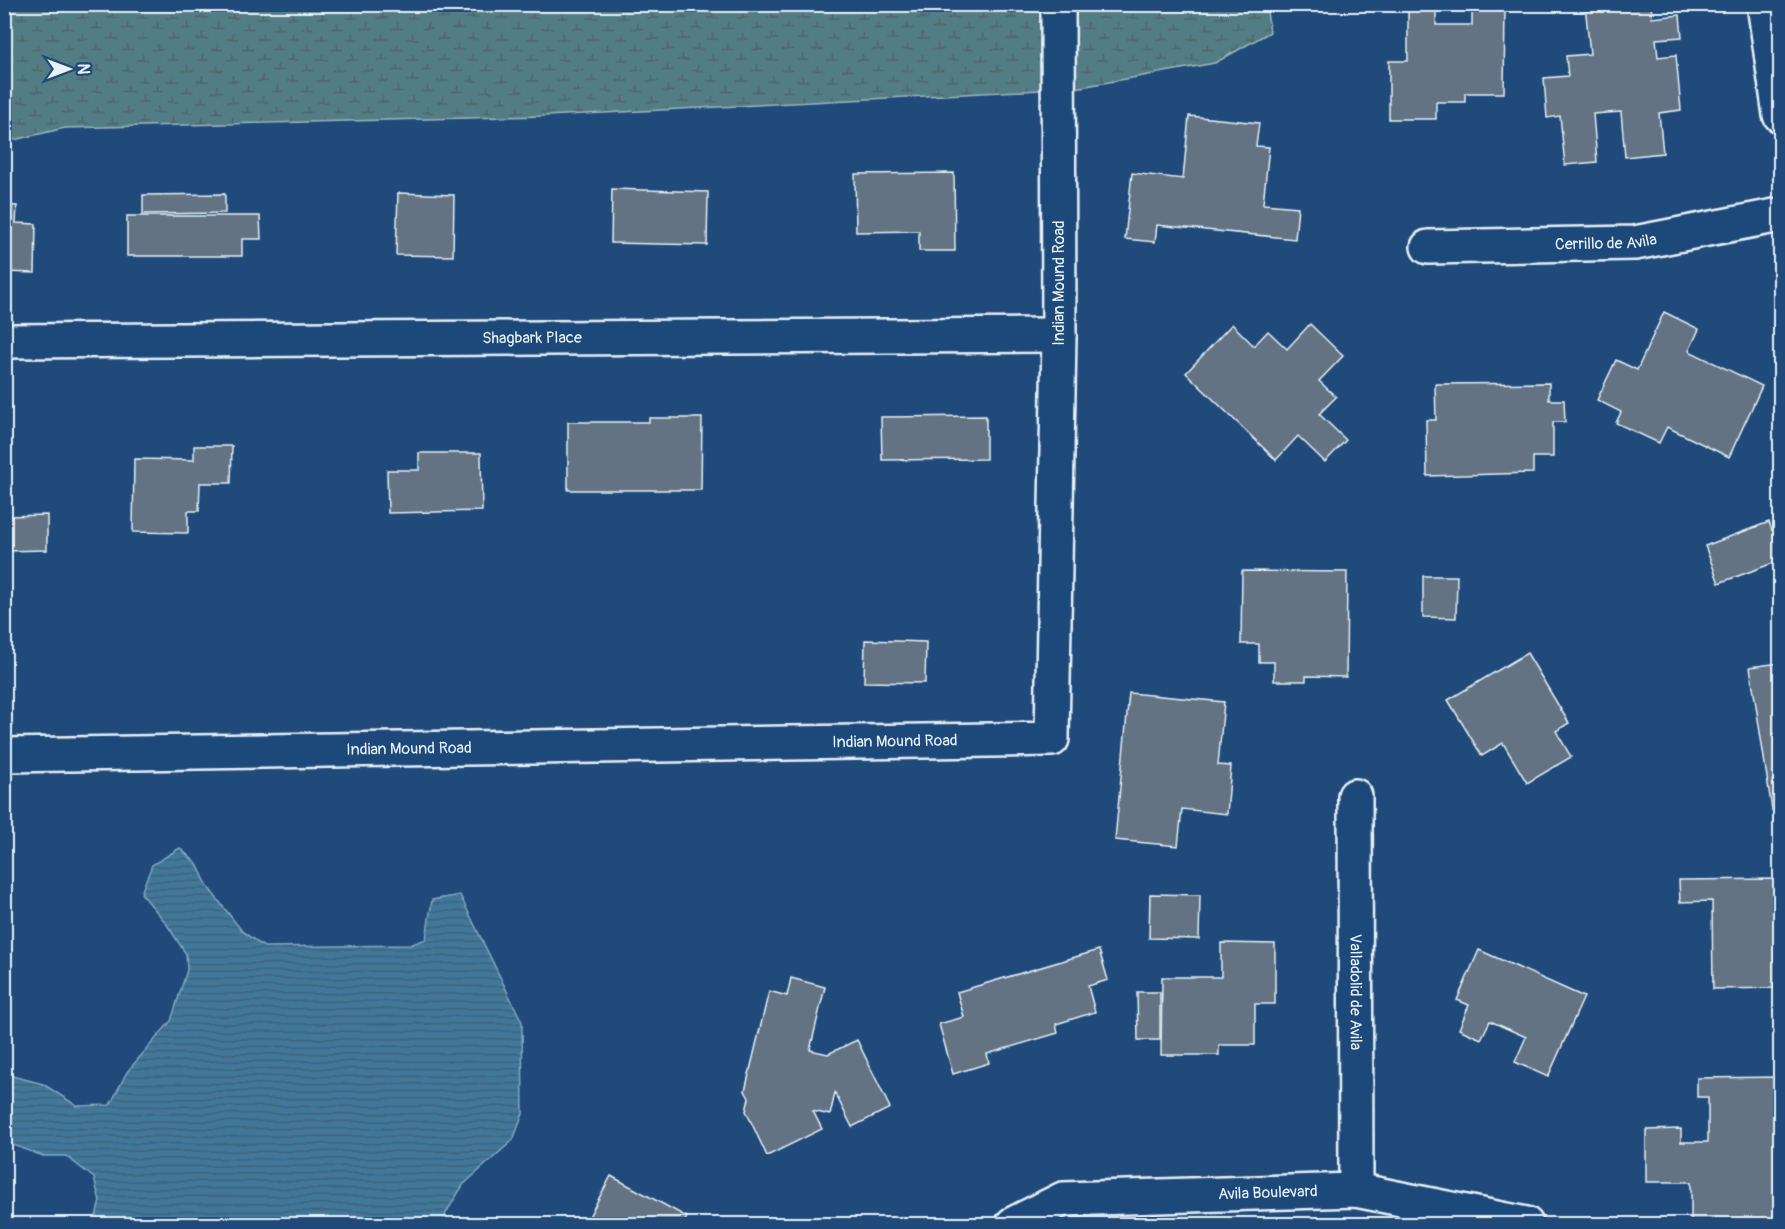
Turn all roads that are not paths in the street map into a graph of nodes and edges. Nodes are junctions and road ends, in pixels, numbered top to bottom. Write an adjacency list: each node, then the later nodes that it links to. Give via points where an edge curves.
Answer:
1 (1058, 4): 6 (street, Indian Mound Road)
2 (1764, 4): 3 (street)
3 (1780, 115)
4 (1780, 214): 5 (street, Cerrillo de Avila, via 1635,243)
5 (1428, 247)
6 (1059, 335): 7 (street, Shagbark Place); 8 (street, Indian Mound Road, via 1052,739)
7 (4, 341)
8 (4, 755)
9 (1355, 796): 10 (street, Valladolid de Avila)
10 (1356, 1190): 11 (street, Avila Boulevard, via 1063,1199); 12 (street, Avila Boulevard)
11 (1013, 1224)
12 (1526, 1224)

